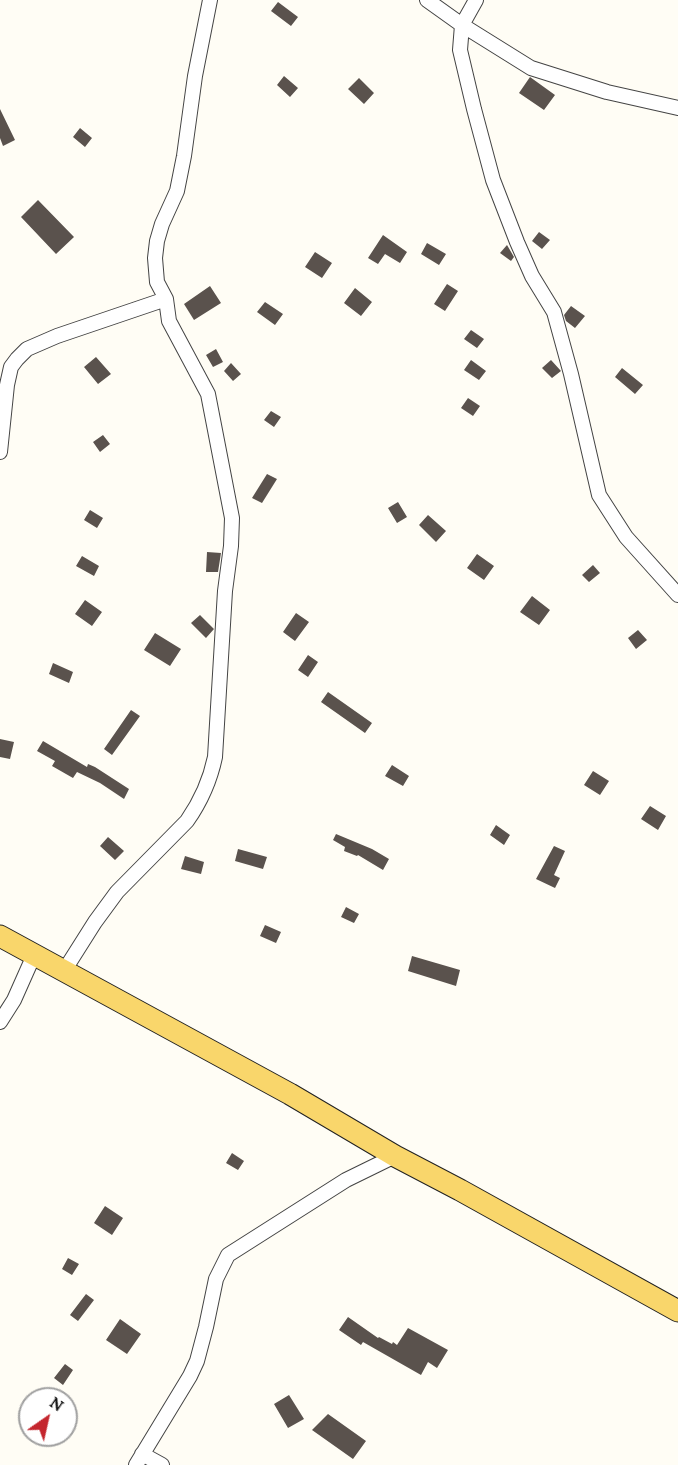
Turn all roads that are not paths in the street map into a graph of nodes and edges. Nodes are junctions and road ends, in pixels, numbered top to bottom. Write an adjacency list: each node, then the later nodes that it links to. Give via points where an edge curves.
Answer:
1 (210, 0): 6 (street, via 177,191 157,241 157,282)
2 (427, 0): 4 (street)
3 (476, 0): 4 (street)
4 (462, 25): 5 (street, via 531,68 607,92); 8 (street, via 460,50 493,180 532,276 554,312 599,495 626,537)
5 (678, 108)
6 (166, 299): 7 (street, via 57,336 16,359 7,384); 11 (street, via 169,321 208,394 232,518 215,757 210,779 187,821 117,892)
7 (0, 452)
8 (678, 595)
9 (0, 936): 10 (main road)
10 (34, 955): 11 (main road); 12 (street)
11 (64, 971): 13 (main road)
12 (0, 1022)
13 (395, 1156): 14 (main road); 15 (street, via 346,1180 228,1255 216,1279 197,1361)
14 (678, 1311)
15 (139, 1460): 16 (street)
16 (162, 1465)

